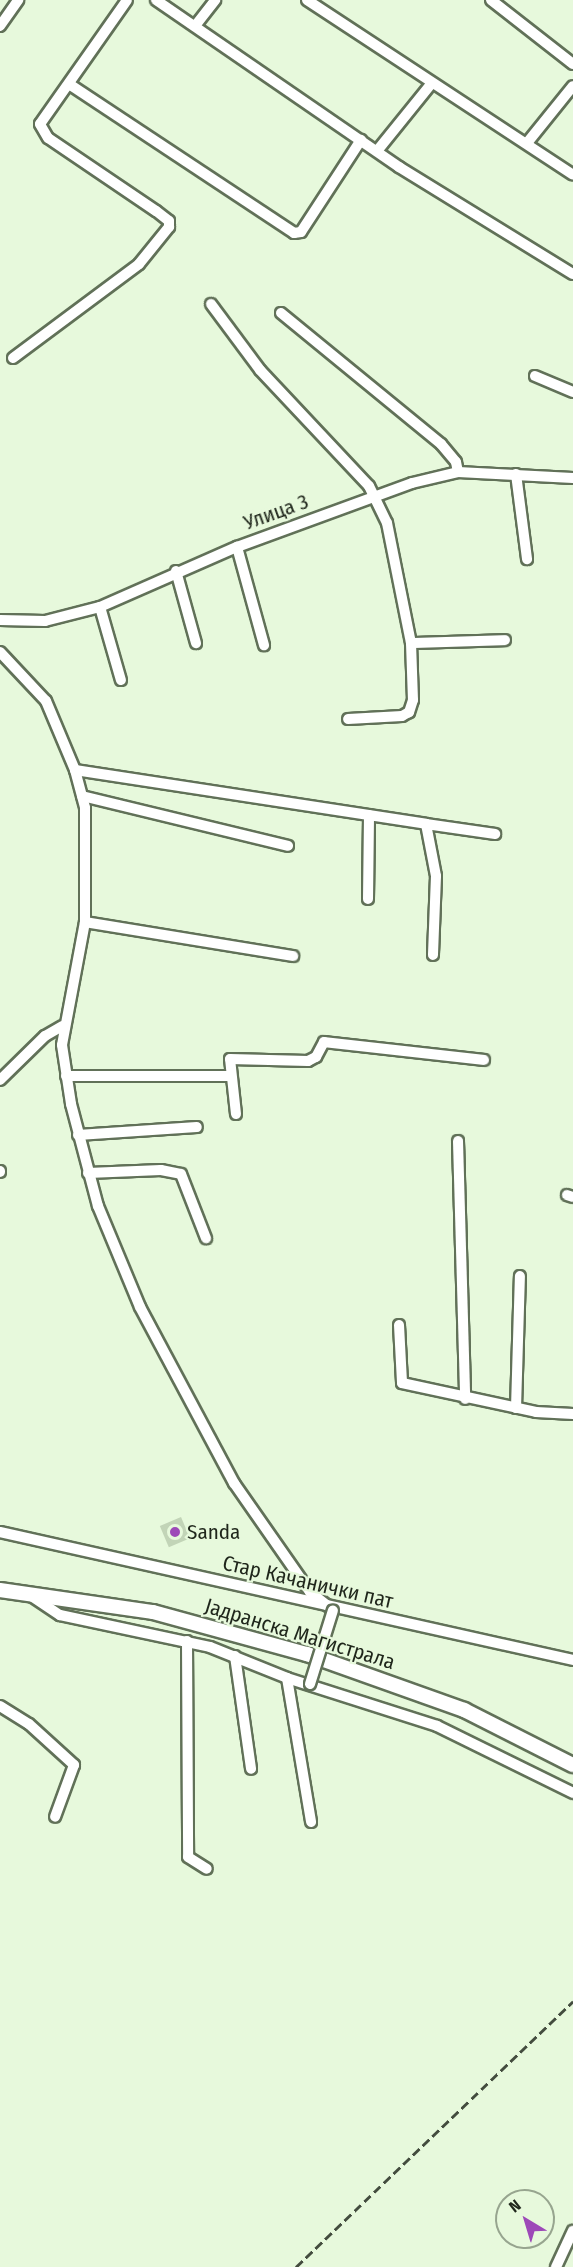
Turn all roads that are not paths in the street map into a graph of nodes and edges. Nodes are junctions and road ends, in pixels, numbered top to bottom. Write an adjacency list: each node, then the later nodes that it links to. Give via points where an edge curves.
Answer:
1 (18, 0): 7 (street)
2 (127, 0): 10 (street)
3 (156, 0): 8 (street)
4 (215, 0): 8 (street)
5 (307, 0): 11 (street)
6 (491, 0): 9 (street)
7 (0, 26)
8 (195, 26): 13 (street)
9 (573, 64)
10 (69, 84): 13 (street, via 294,233 301,232); 20 (street, via 40,124 42,131 169,221 169,227 139,264)
11 (431, 84): 14 (street); 15 (street)
12 (573, 86): 14 (street)
13 (361, 140): 15 (street)
14 (526, 143): 16 (street)
15 (377, 151): 17 (street)
16 (573, 175)
17 (573, 274)
18 (211, 303): 26 (street, via 260,370)
19 (281, 313): 23 (street, via 441,444 456,462)
20 (14, 358)
21 (535, 376): 22 (street)
22 (573, 392)
23 (458, 472): 24 (street, Улица 3); 26 (street, Улица 3)
24 (516, 474): 25 (street, Улица 3); 28 (street)
25 (573, 478)
26 (376, 495): 27 (street, Улица 3); 34 (street, via 387,523)
27 (237, 547): 29 (street, Улица 3); 35 (street)
28 (527, 559)
29 (176, 571): 30 (street, Улица 3); 33 (street)
30 (100, 607): 31 (street, Улица 3, via 45,621); 37 (street)
31 (0, 620)
32 (505, 640): 34 (street)
33 (196, 643)
34 (411, 643): 38 (street, via 413,700 409,712)
35 (264, 645)
36 (0, 652): 39 (street, via 16,664 43,696)
37 (121, 680)
38 (348, 719)
39 (75, 770): 40 (street); 41 (street)
40 (82, 796): 44 (street); 46 (street, via 88,839)
41 (369, 815): 42 (street); 45 (street)
42 (426, 824): 43 (street); 47 (street, via 436,876)
43 (495, 834)
44 (288, 846)
45 (368, 899)
46 (85, 922): 48 (street); 49 (street)
47 (433, 955)
48 (293, 956)
49 (62, 1026): 51 (street); 53 (street, via 45,1036)
50 (484, 1060): 52 (street, via 324,1041 316,1058 308,1061 230,1059)
51 (66, 1076): 52 (street); 56 (street)
52 (230, 1076): 54 (street)
53 (0, 1080)
54 (236, 1114)
55 (197, 1127): 56 (street)
56 (78, 1135): 58 (street)
57 (458, 1141): 62 (street)
58 (88, 1173): 59 (street, via 161,1170 181,1174); 68 (street, via 140,1307 234,1483 310,1593)
59 (206, 1238)
60 (520, 1276): 63 (street)
61 (399, 1325): 62 (street, via 402,1383)
62 (465, 1399): 63 (street)
63 (516, 1408): 64 (street)
64 (573, 1414)
65 (0, 1532): 68 (street, Стар Качанички пат)
66 (0, 1590): 67 (street, Јадранска Магистрала)
67 (29, 1595): 69 (street, via 60,1615); 75 (street, Јадранска Магистрала, via 153,1612 306,1654 464,1710)
68 (333, 1610): 71 (street, Стар Качанички пат); 73 (street, bridge)
69 (187, 1641): 70 (street); 80 (street, via 188,1857)
70 (235, 1656): 72 (street); 76 (street)
71 (573, 1660)
72 (287, 1678): 73 (street); 79 (street)
73 (310, 1684): 77 (street, via 473,1741)
74 (0, 1706): 78 (street, via 29,1724 74,1765)
75 (573, 1765)
76 (251, 1769)
77 (573, 1793)
78 (55, 1817)
79 (311, 1822)
80 (207, 1869)
81 (573, 2231): 82 (street)
82 (556, 2267)

